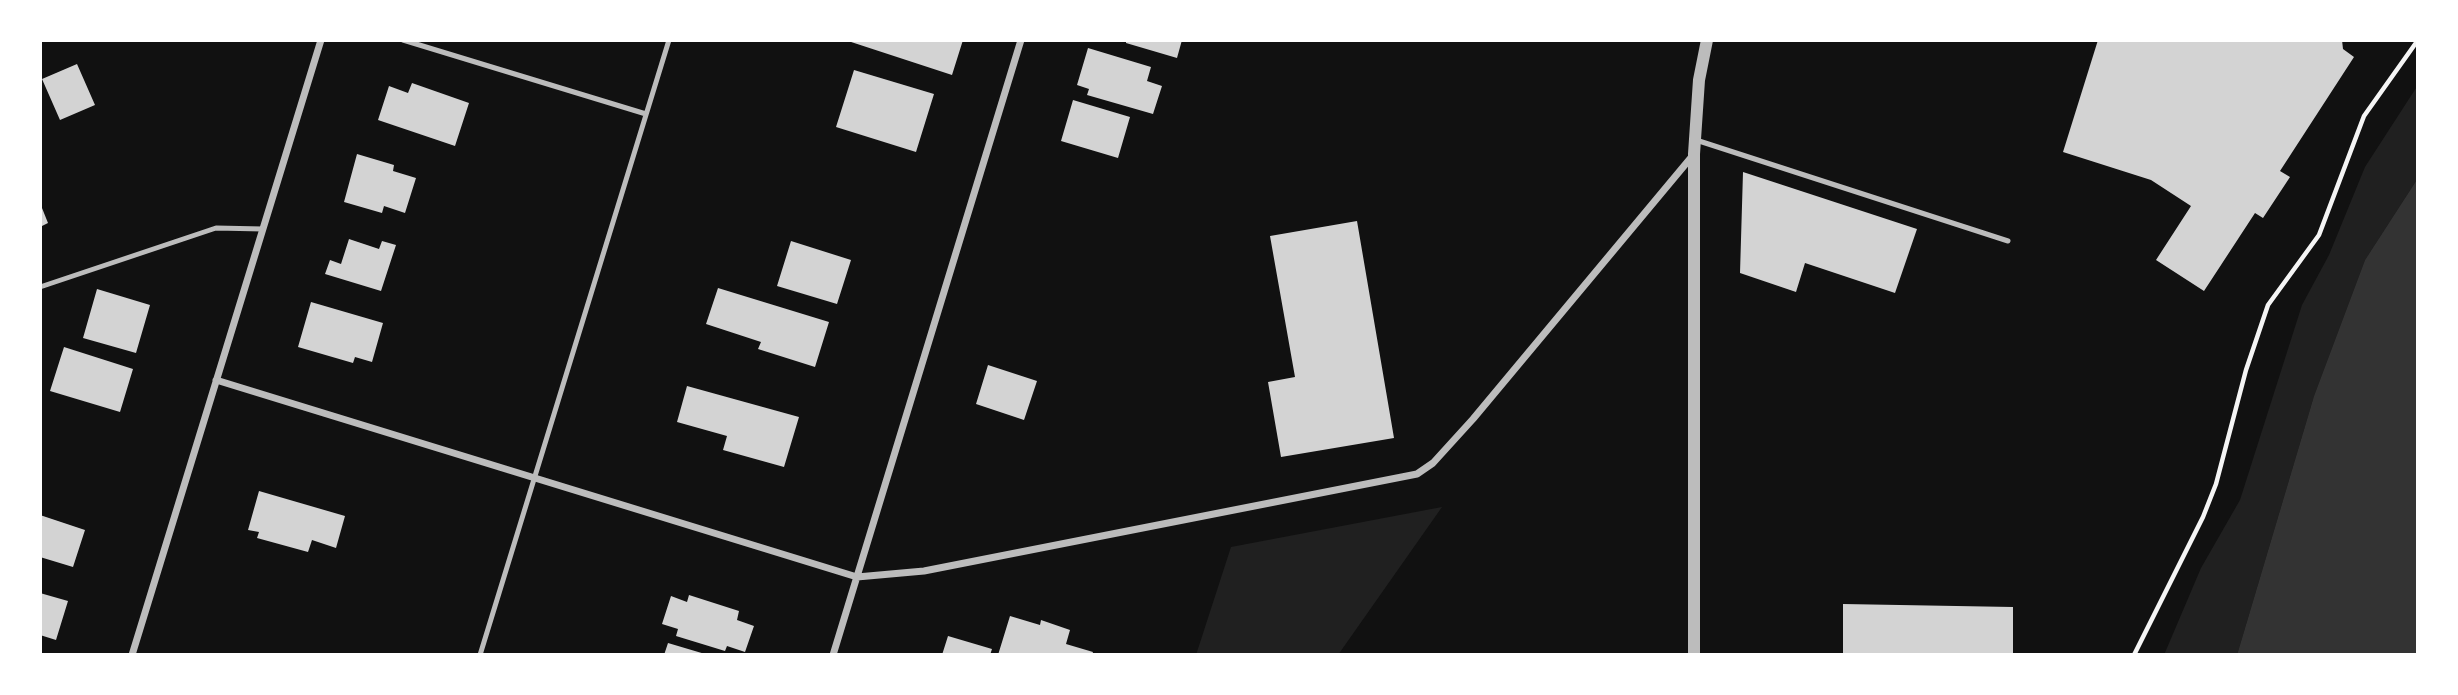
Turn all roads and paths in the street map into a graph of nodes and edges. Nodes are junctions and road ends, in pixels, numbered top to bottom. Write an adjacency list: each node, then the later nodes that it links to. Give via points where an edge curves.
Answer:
1 (321, 40): 10 (street)
2 (404, 40): 7 (lane)
3 (669, 40): 7 (lane)
4 (1021, 40): 15 (street)
5 (1707, 40): 8 (street, via 1699,80)
6 (2418, 40): 20 (path, via 2364,117 2319,235 2268,305 2216,484)
7 (646, 114): 14 (lane)
8 (1696, 140): 9 (street); 11 (lane)
9 (1694, 154): 15 (street, via 1473,419 1417,474 1025,553 924,571); 19 (street)
10 (263, 229): 12 (lane, via 216,228); 13 (street)
11 (2008, 241)
12 (40, 287)
13 (216, 380): 14 (street); 16 (street)
14 (535, 480): 15 (street); 17 (lane)
15 (856, 577): 18 (street)
16 (132, 655)
17 (480, 655)
18 (833, 655)
19 (1694, 655)
20 (2134, 655)

